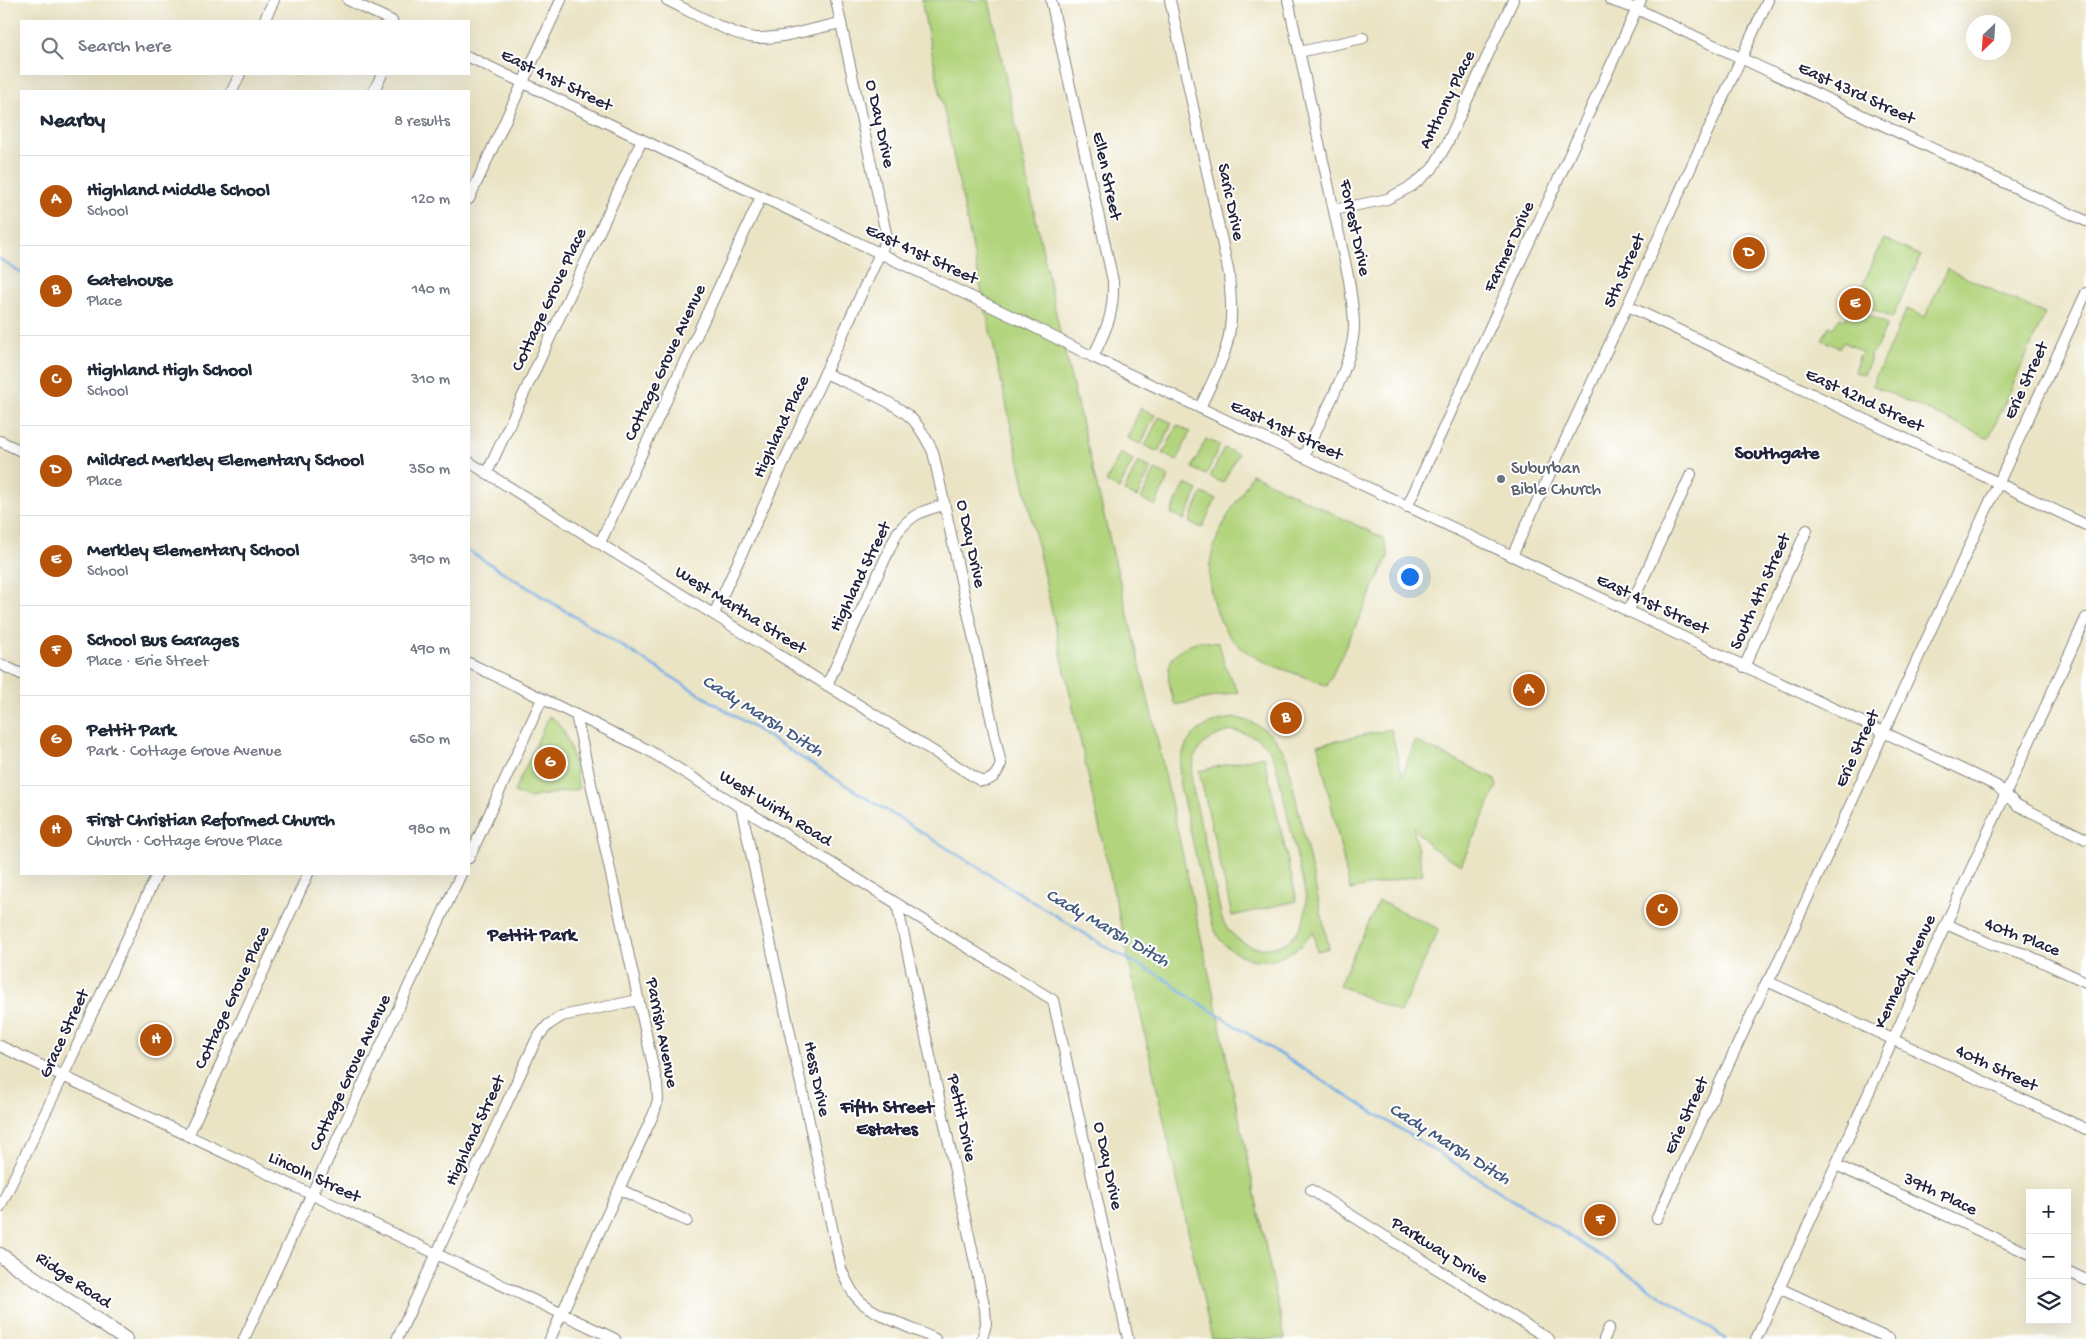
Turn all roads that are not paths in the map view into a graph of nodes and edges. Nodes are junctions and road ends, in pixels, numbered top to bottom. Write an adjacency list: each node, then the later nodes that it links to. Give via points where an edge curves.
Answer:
1 (274, 0): 13 (street)
2 (348, 0): 14 (street)
3 (561, 0): 22 (street)
4 (666, 0): 15 (street, via 736,33 755,38)
5 (836, 0): 15 (street, O Day Drive)
6 (1051, 0): 33 (street, Ellen Street, via 1113,281 1114,303 1110,321)
7 (1170, 0): 35 (street, Saric Drive, via 1229,274 1232,305 1223,356)
8 (1288, 0): 17 (street, Forrest Drive)
9 (1513, 0): 28 (street, Anthony Place, via 1447,144 1432,169 1412,186 1387,199)
10 (1610, 0): 12 (street, East 43rd Street)
11 (1768, 0): 19 (street, 5th Street)
12 (1639, 4): 19 (street, East 43rd Street); 44 (street, Farmer Drive)
13 (264, 20)
14 (390, 20)
15 (841, 23): 30 (street, O Day Drive, via 887,238)
16 (1363, 38): 17 (street)
17 (1299, 52): 28 (street, Forrest Drive)
18 (470, 57): 22 (street, East 41st Street)
19 (1742, 58): 29 (street, East 43rd Street); 32 (street, 5th Street)
20 (240, 75): 23 (street)
21 (382, 75): 24 (street)
22 (523, 82): 25 (street, East 41st Street); 26 (street)
23 (232, 90)
24 (374, 90)
25 (642, 140): 27 (street, East 41st Street); 40 (street, Cottage Grove Place)
26 (470, 197)
27 (761, 197): 30 (street, East 41st Street); 47 (street, Cottage Grove Avenue)
28 (1334, 210): 38 (street, Forrest Drive, via 1349,280 1354,329 1342,373)
29 (2086, 222)
30 (881, 254): 33 (street, East 41st Street); 34 (street, Highland Place)
31 (2086, 293): 42 (street, Erie Street)
32 (1628, 306): 42 (street, East 42nd Street); 48 (street, 5th Street)
33 (1093, 357): 35 (street, East 41st Street)
34 (825, 373): 43 (street, O Day Drive, via 895,406 911,418 933,452); 50 (street, Highland Place)
35 (1200, 408): 38 (street, East 41st Street)
36 (0, 441): 37 (street)
37 (20, 451)
38 (1303, 457): 44 (street, East 41st Street)
39 (470, 463): 40 (street, West Martha Street)
40 (487, 473): 47 (street, West Martha Street)
41 (1691, 474): 49 (street)
42 (1998, 482): 45 (street, East 42nd Street); 59 (street, Erie Street)
43 (944, 505): 56 (street, Highland Street, via 915,514 897,533); 60 (street, O Day Drive, via 1001,764)
44 (1408, 507): 48 (street, East 41st Street)
45 (2086, 525)
46 (1807, 530): 54 (street, South 4th Street)
47 (600, 543): 50 (street, West Martha Street)
48 (1512, 556): 49 (street, East 41st Street)
49 (1628, 612): 54 (street, East 41st Street)
50 (714, 614): 56 (street, West Martha Street)
51 (2086, 618): 61 (street, Kennedy Avenue)
52 (470, 663): 57 (street, West Wirth Road)
53 (0, 664): 55 (street)
54 (1744, 667): 59 (street, East 41st Street)
55 (20, 674)
56 (827, 684): 60 (street, West Martha Street, via 981,781)
57 (542, 699): 58 (street, West Wirth Road); 64 (street)
58 (576, 715): 62 (street, West Wirth Road, via 648,750); 72 (street, Parrish Avenue)
59 (1883, 733): 61 (street, East 41st Street, via 1997,786); 70 (street, Erie Street)
60 (994, 777)
61 (2006, 795): 63 (street, East 41st Street, via 2017,806); 69 (street, Kennedy Avenue)
62 (740, 807): 68 (street, West Wirth Road); 99 (street, Hess Drive, via 841,1270 859,1300)
63 (2086, 839)
64 (470, 856)
65 (157, 875): 76 (street, Grace Street)
66 (308, 875): 78 (street, Cottage Grove Place)
67 (461, 875): 82 (street, Cottage Grove Avenue)
68 (897, 904): 73 (street, West Wirth Road); 100 (street, Pettit Drive, via 985,1309)
69 (1946, 924): 71 (street, 40th Place, via 1991,944 2025,954); 74 (street, Kennedy Avenue)
70 (1767, 981): 74 (street, 40th Street); 84 (street, Erie Street)
71 (2086, 982)
72 (638, 1000): 80 (street, Parrish Avenue, via 658,1100); 87 (street, Highland Street, via 562,1016 537,1038)
73 (1054, 1000): 101 (street, O Day Drive)
74 (1893, 1040): 77 (street, 40th Street); 79 (street, Kennedy Avenue)
75 (0, 1046): 76 (street, Lincoln Street)
76 (63, 1076): 78 (street, Lincoln Street); 83 (street, Grace Street)
77 (2086, 1129)
78 (188, 1136): 82 (street, Lincoln Street)
79 (1836, 1165): 86 (street, 39th Place); 91 (street, Kennedy Avenue)
80 (620, 1189): 85 (street); 92 (street, Parrish Avenue)
81 (1312, 1190): 102 (street, Parkway Drive)
82 (313, 1194): 87 (street, Lincoln Street); 95 (street, Cottage Grove Avenue)
83 (0, 1206)
84 (1657, 1218)
85 (688, 1221)
86 (2026, 1252)
87 (437, 1254): 92 (street, Lincoln Street); 96 (street, Highland Street)
88 (0, 1255): 94 (main road, Ridge Road)
89 (2071, 1273): 90 (street)
90 (2086, 1280)
91 (1779, 1288): 104 (street, Kennedy Avenue); 105 (street)
92 (562, 1314): 97 (street, Parrish Avenue); 98 (street, Lincoln Street)
93 (1609, 1328): 103 (street)
94 (125, 1339)
95 (244, 1339)
96 (397, 1339)
97 (550, 1339)
98 (615, 1339)
99 (935, 1339)
100 (982, 1339)
101 (1128, 1339)
102 (1549, 1339)
103 (1604, 1339)
104 (1756, 1339)
105 (1889, 1339)

